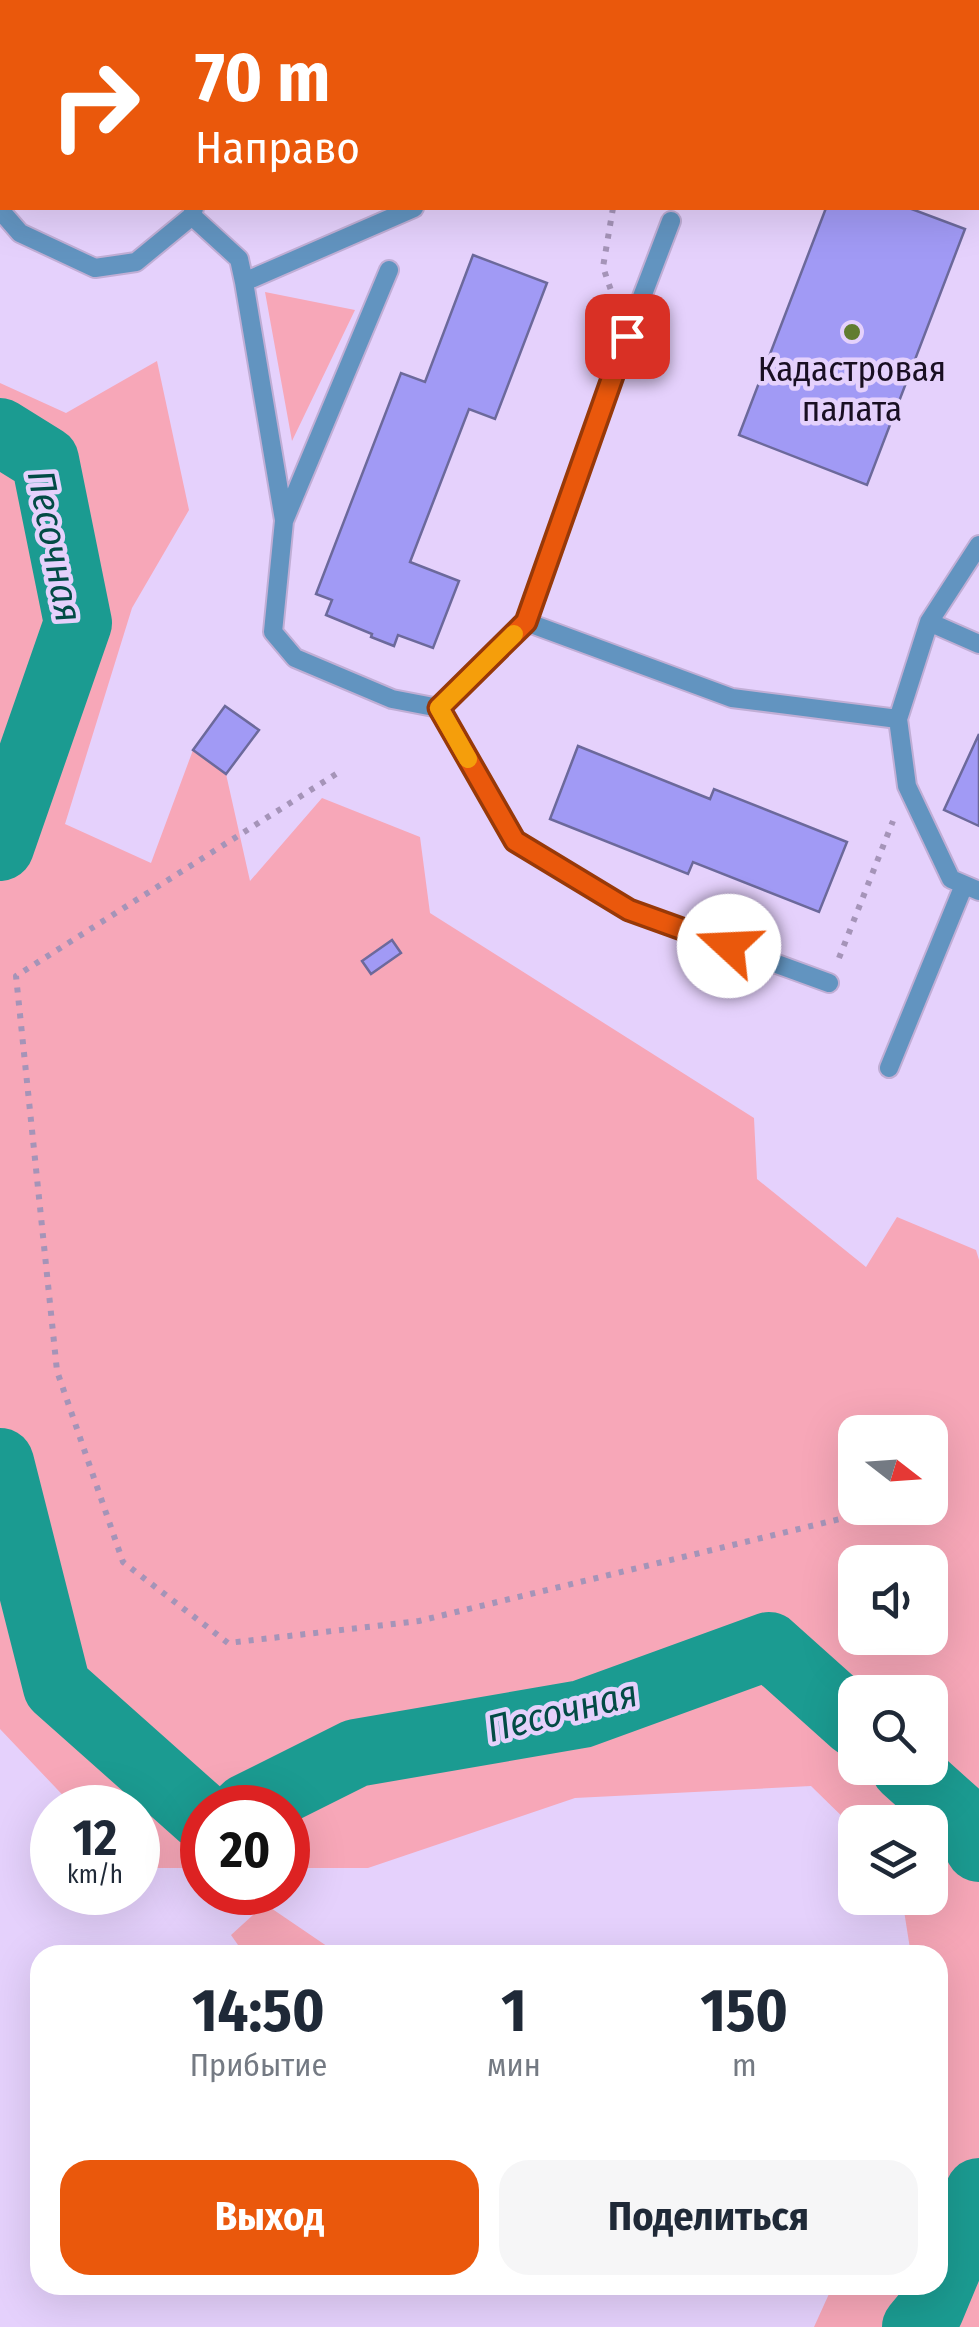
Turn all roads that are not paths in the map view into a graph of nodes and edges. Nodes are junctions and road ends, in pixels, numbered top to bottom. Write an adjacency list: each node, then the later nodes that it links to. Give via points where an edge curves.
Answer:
1 (0, 210): 3 (lane, via 20,233 95,268 136,262)
2 (409, 210): 6 (lane)
3 (192, 212): 6 (lane, via 240,259)
4 (671, 221): 9 (lane)
5 (389, 270): 7 (lane)
6 (244, 282): 7 (lane)
7 (284, 521): 12 (lane, via 273,632 295,658 392,699)
8 (979, 545): 10 (lane)
9 (526, 622): 12 (lane); 13 (lane, via 732,698)
10 (929, 622): 11 (lane); 13 (lane)
11 (979, 644)
12 (439, 708): 15 (lane, via 515,841 629,910)
13 (898, 719): 14 (lane, via 906,786 951,879)
14 (972, 888): 16 (lane)
15 (829, 983)
16 (889, 1068)

